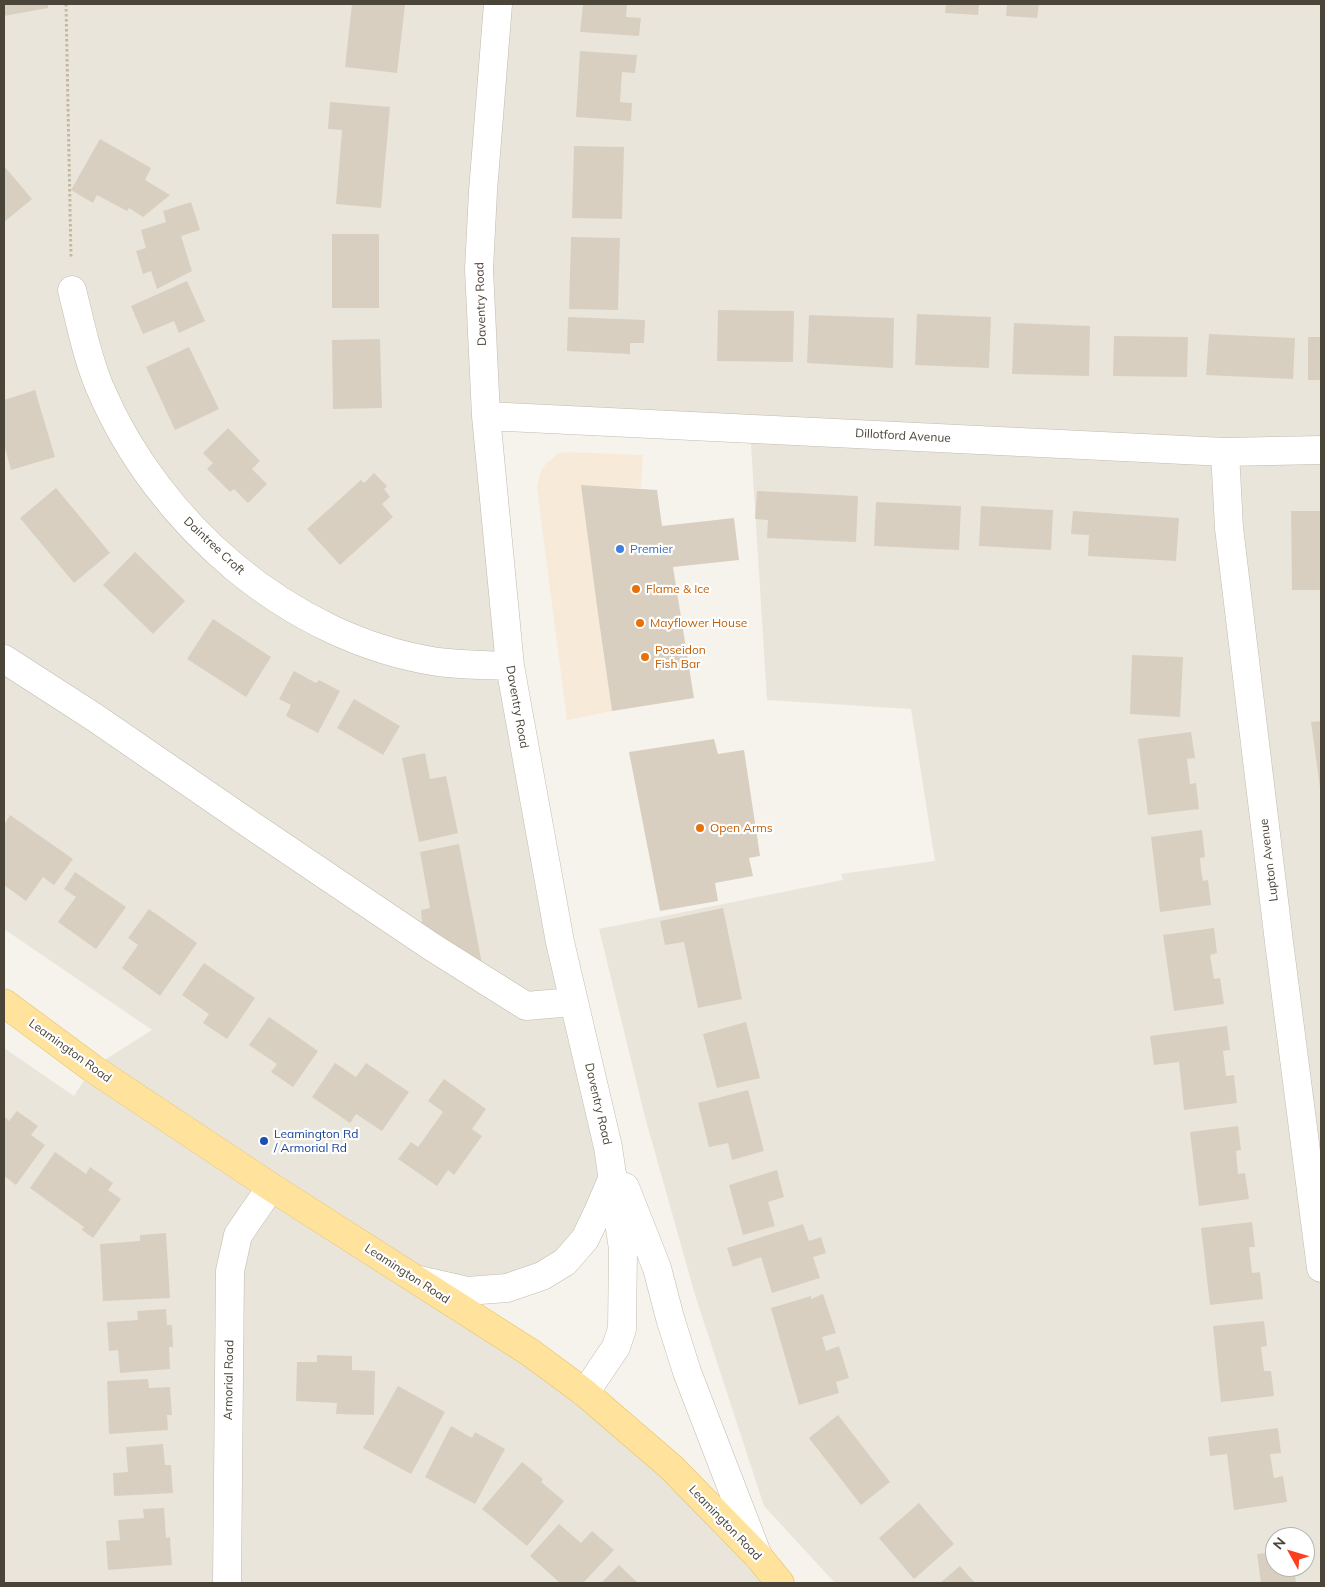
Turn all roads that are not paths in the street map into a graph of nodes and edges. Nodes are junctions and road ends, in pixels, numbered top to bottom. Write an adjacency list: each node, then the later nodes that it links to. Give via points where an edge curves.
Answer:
1 (498, 4): 3 (street, Daventry Road, via 479,269)
2 (72, 290): 7 (street, Daintree Croft, via 99,387 122,433 169,502 231,565 302,613 357,640 438,662)
3 (486, 416): 5 (street, Dillotford Avenue); 7 (street, Daventry Road)
4 (1321, 450): 5 (street, Dillotford Avenue)
5 (1224, 452): 13 (street, Lupton Avenue, via 1229,528)
6 (4, 659): 8 (street, via 432,947 526,1006)
7 (510, 666): 8 (street, Daventry Road)
8 (573, 1002): 10 (street, Daventry Road)
9 (4, 1003): 12 (main road, Leamington Road, via 92,1068)
10 (608, 1147): 11 (street, Daventry Road); 16 (street, via 657,1268 688,1372)
11 (613, 1176): 14 (street, via 585,1239 565,1262 542,1276 507,1288 467,1291); 15 (street, Daventry Road, via 623,1250 622,1328 616,1347)
12 (271, 1187): 14 (main road, Leamington Road); 17 (street, Armorial Road, via 238,1235 230,1271)
13 (1321, 1268)
14 (413, 1278): 15 (main road, Leamington Road, via 531,1353)
15 (585, 1393): 16 (main road, Leamington Road, via 671,1467)
16 (758, 1556): 18 (main road, Leamington Road)
17 (227, 1583)
18 (780, 1583)

